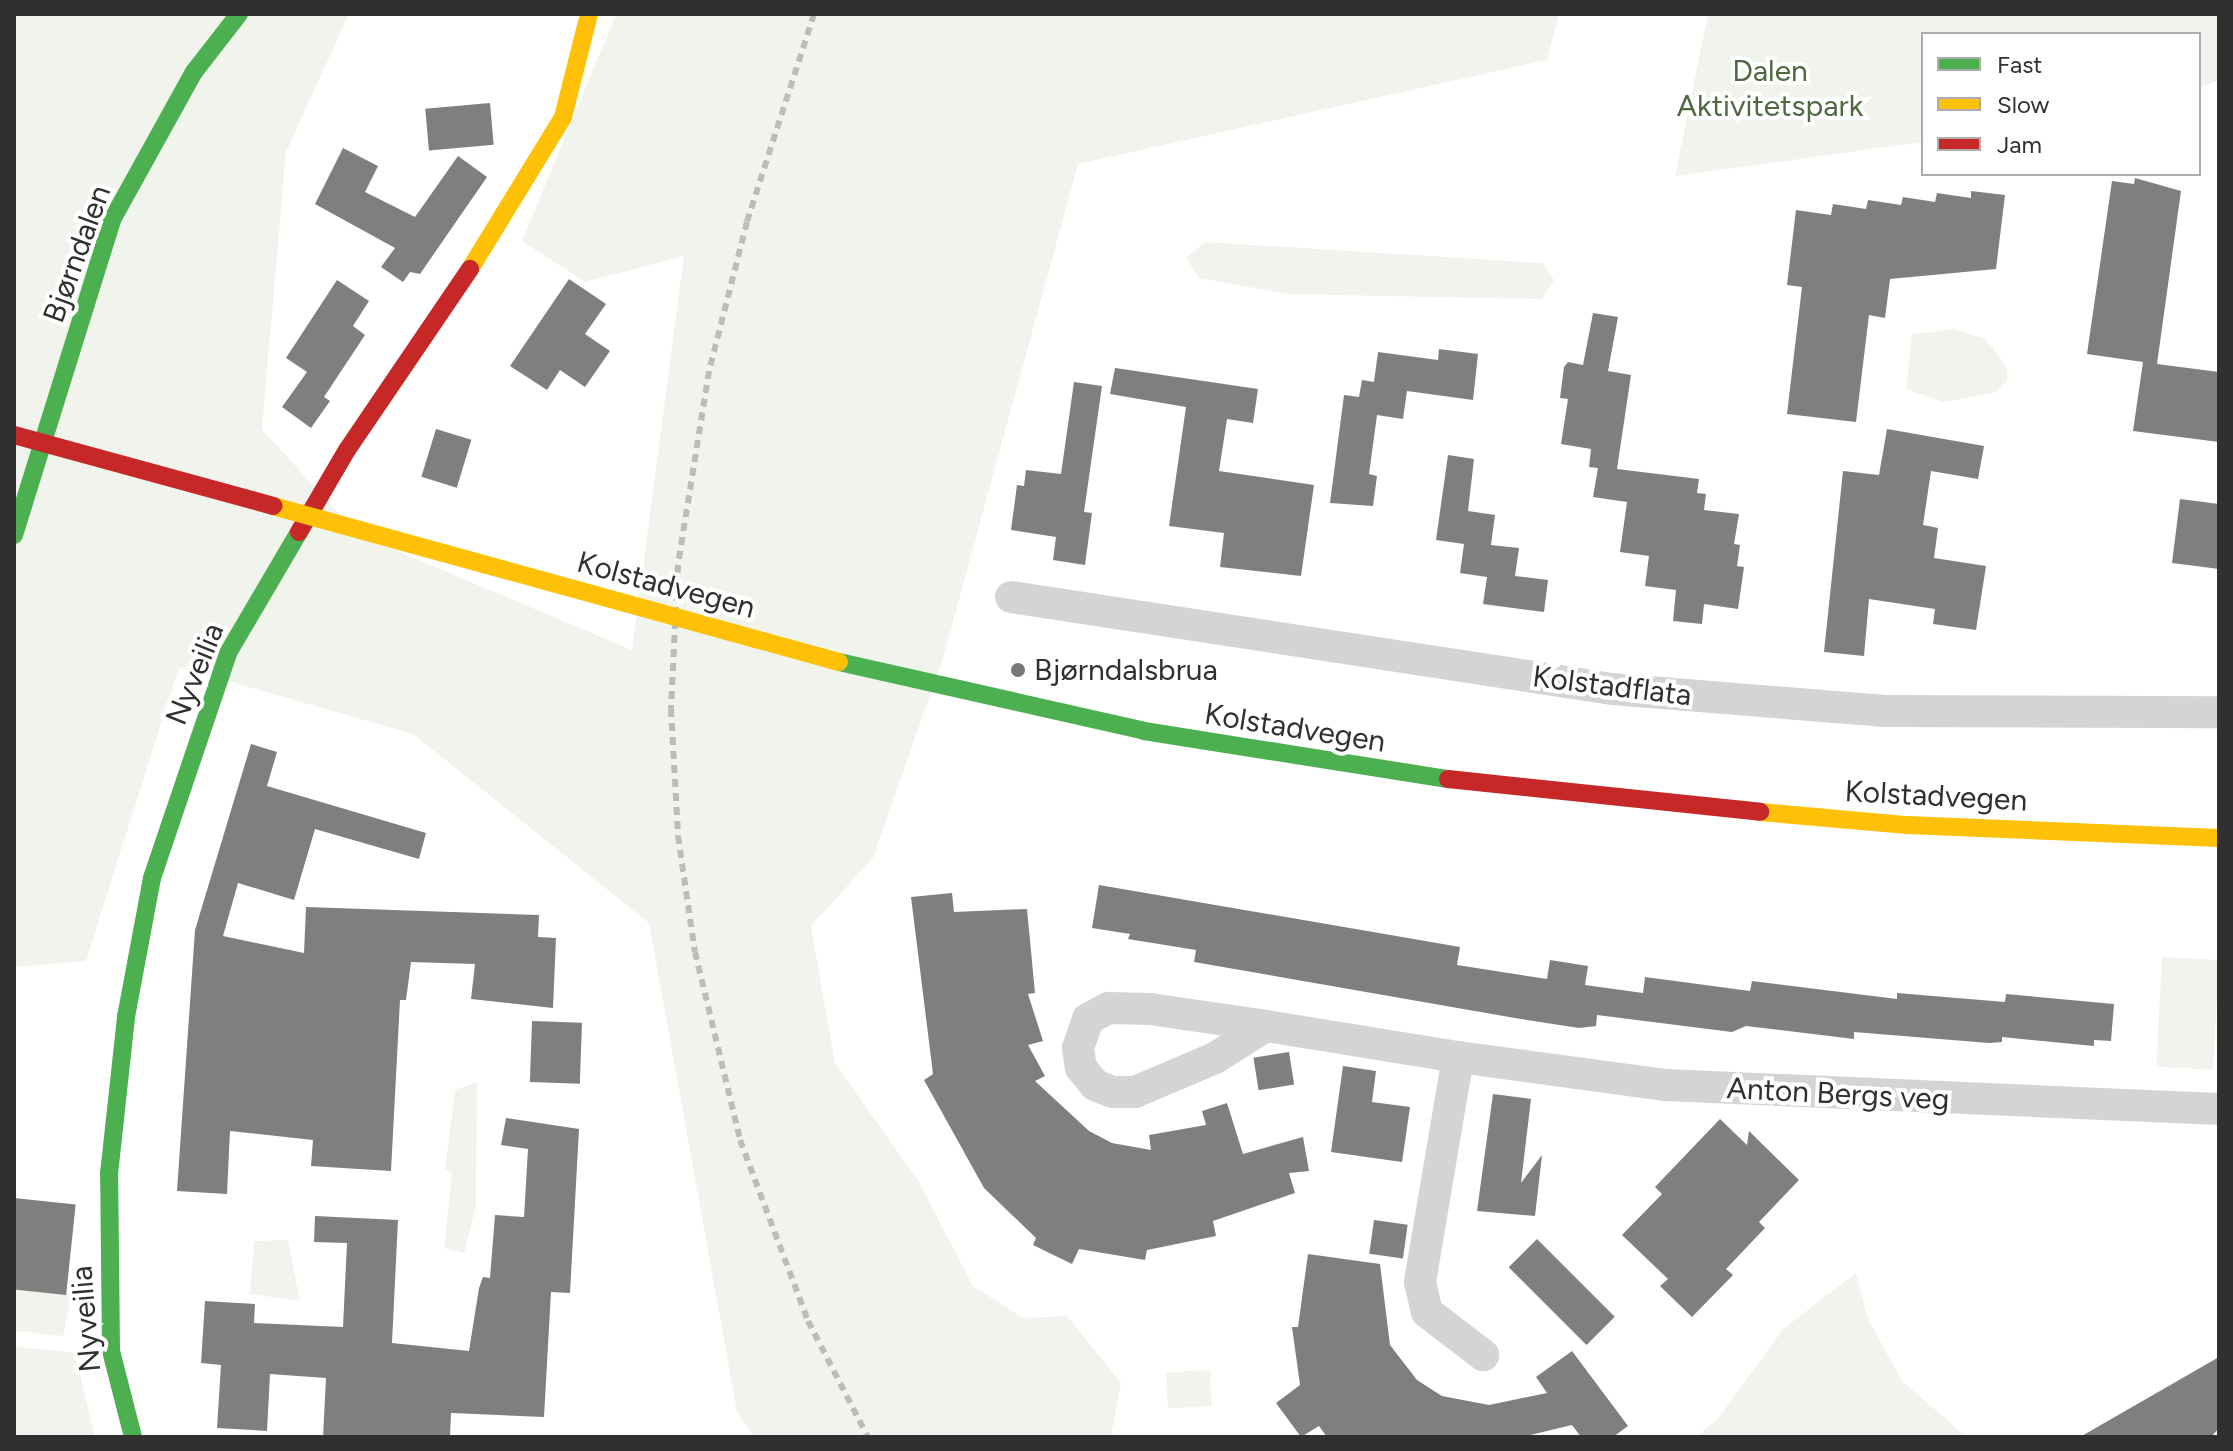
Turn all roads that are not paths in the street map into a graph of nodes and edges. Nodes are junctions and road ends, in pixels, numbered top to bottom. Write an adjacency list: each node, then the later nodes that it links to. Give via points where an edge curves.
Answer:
1 (239, 14): 4 (main road, Bjørndalen, via 194,72 113,218)
2 (589, 14): 12 (main road, Nyveilia, via 563,117 466,276 347,450 228,653 152,878 126,1017 109,1174 111,1351)
3 (14, 435): 7 (main road, Kolstadvegen, bridge, via 839,662 1144,731 1510,787 1907,825)
4 (14, 535)
5 (1011, 597): 6 (street, Kolstadflata, via 1612,689 1885,711)
6 (2219, 712)
7 (2219, 838)
8 (1266, 1026): 8 (street, Anton Bergs veg, via 1109,1008 1088,1019 1078,1048 1081,1068 1095,1085 1135,1092 1215,1058); 9 (street, Anton Bergs veg)
9 (1458, 1057): 10 (street, Anton Bergs veg, via 1666,1085); 11 (street, via 1420,1282 1427,1312)
10 (2219, 1109)
11 (1483, 1355)
12 (133, 1437)

